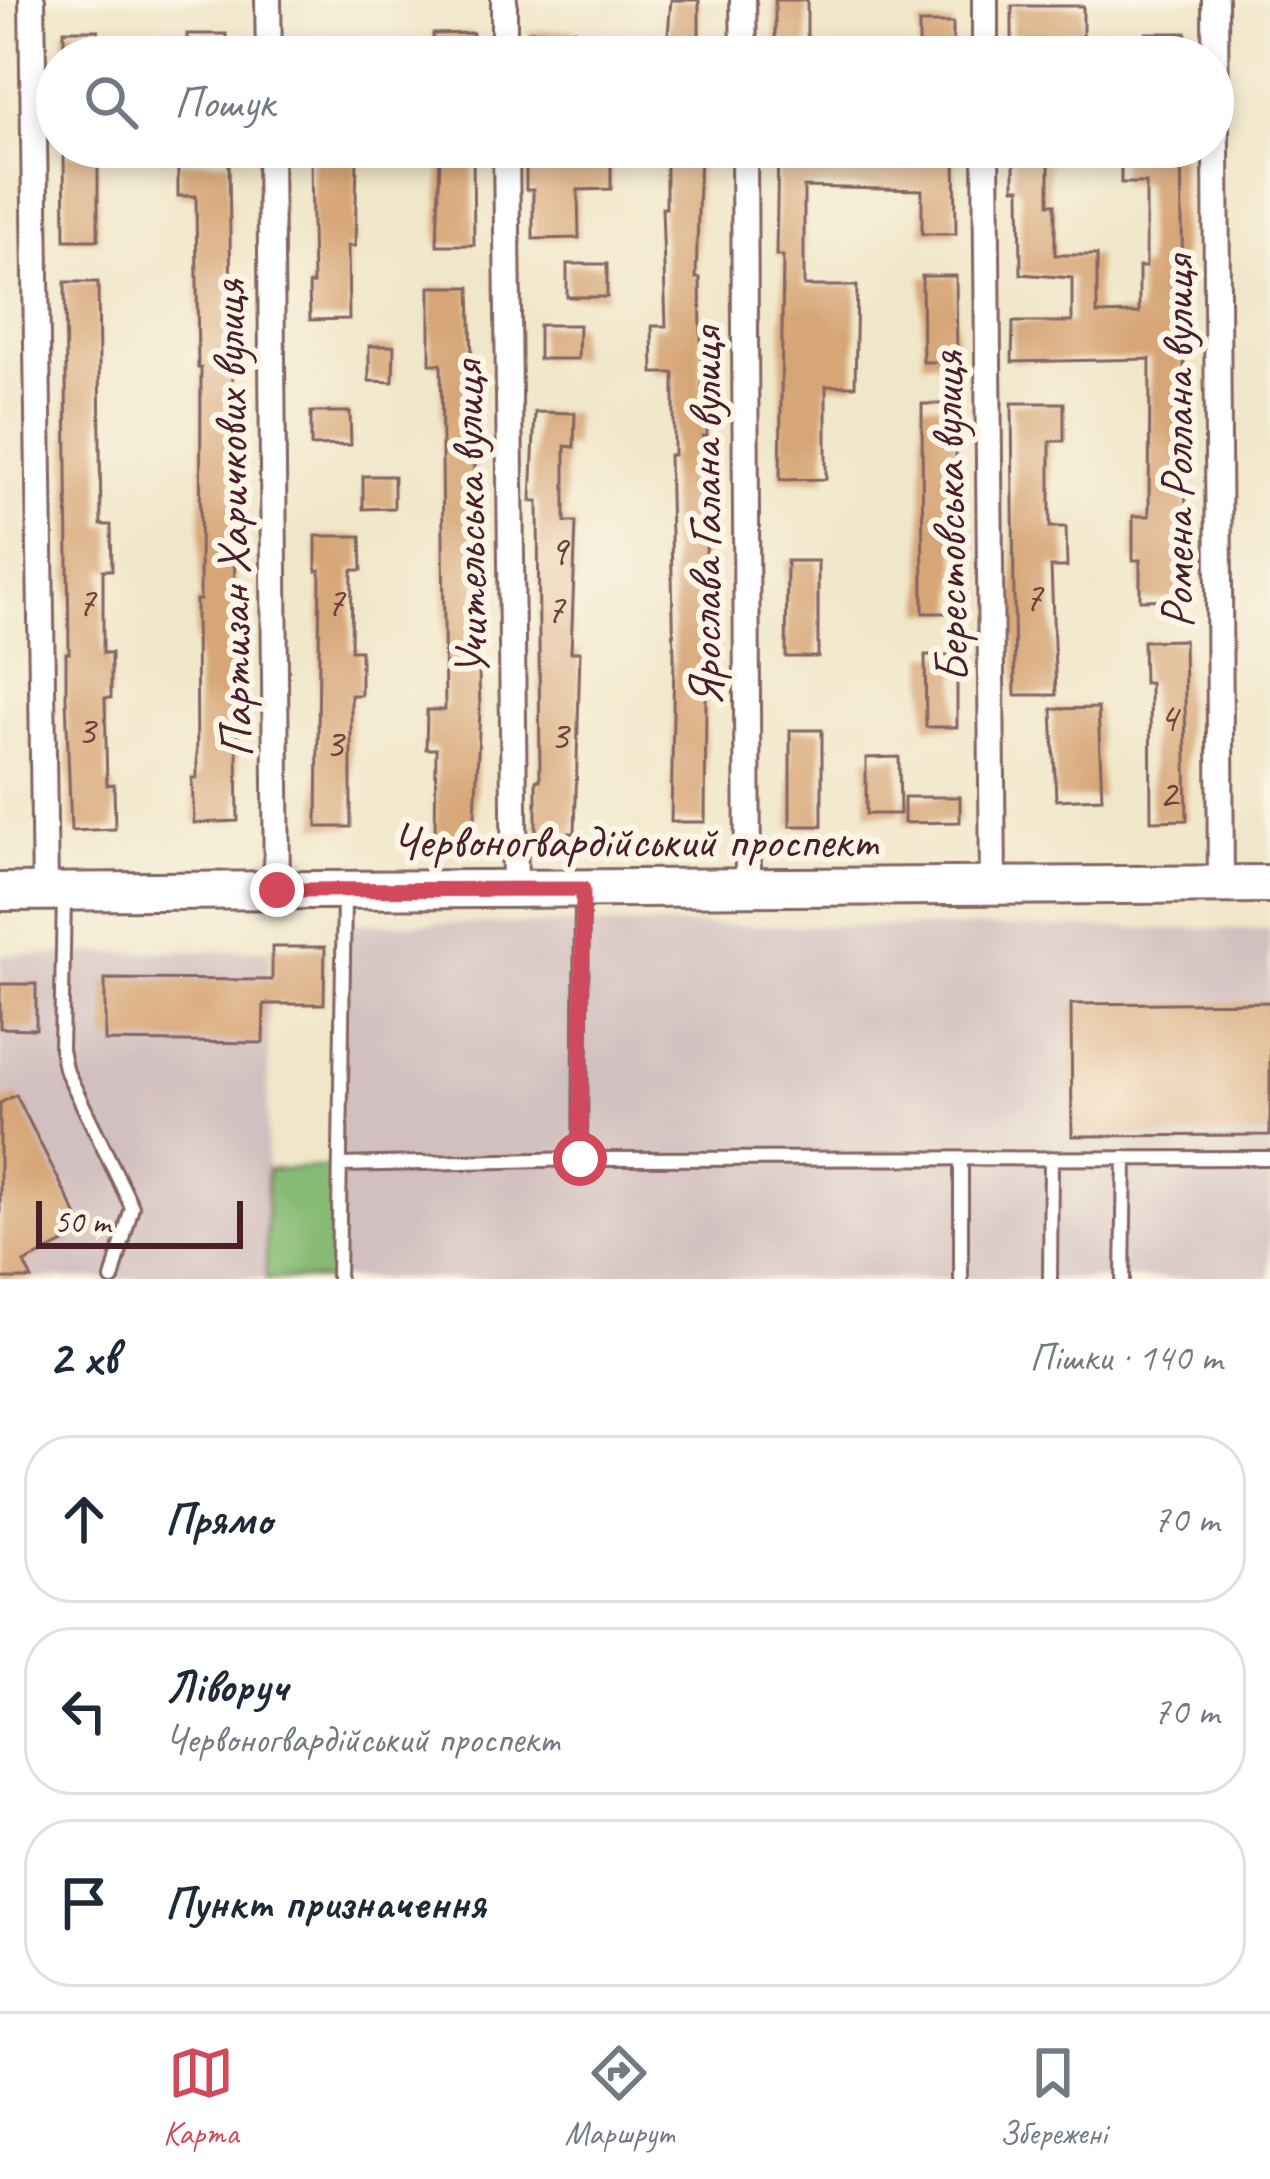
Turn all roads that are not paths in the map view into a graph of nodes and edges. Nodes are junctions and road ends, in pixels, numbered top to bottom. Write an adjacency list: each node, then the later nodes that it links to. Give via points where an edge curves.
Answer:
1 (32, 0): 12 (street)
2 (268, 0): 7 (street)
3 (504, 0): 8 (street)
4 (743, 0): 9 (street)
5 (985, 0): 10 (street)
6 (1215, 0): 11 (street, Ромена Роллана вулиця)
7 (269, 36)
8 (504, 36)
9 (744, 36)
10 (985, 36)
11 (1215, 36)
12 (36, 162)
13 (36, 168): 27 (street)
14 (270, 168): 24 (street, Партизан Харичкових вулиця)
15 (506, 168): 26 (street, Учительська вулиця)
16 (744, 168): 22 (street, Ярослава Галана вулиця)
17 (986, 168): 21 (street, Берестовська вулиця)
18 (1216, 168): 19 (street, Ромена Роллана вулиця)
19 (1221, 884): 20 (main road, Червоногвардійський проспект); 21 (main road, Червоногвардійський проспект)
20 (1270, 884)
21 (993, 886): 22 (main road, Червоногвардійський проспект)
22 (748, 887): 23 (main road, Червоногвардійський проспект)
23 (583, 889): 26 (main road, Червоногвардійський проспект); 32 (lane)
24 (277, 890): 25 (main road, Червоногвардійський проспект); 27 (main road, Червоногвардійський проспект)
25 (344, 890): 26 (main road, Червоногвардійський проспект); 34 (lane)
26 (515, 890)
27 (54, 891): 28 (main road, Червоногвардійський проспект); 35 (lane, via 65,1068 131,1207)
28 (0, 892)
29 (1051, 1158): 30 (lane); 33 (lane); 38 (lane)
30 (1125, 1158): 31 (lane); 39 (lane)
31 (1270, 1158)
32 (580, 1159): 33 (lane); 34 (lane)
33 (962, 1159): 37 (lane)
34 (340, 1166): 36 (lane)
35 (112, 1279)
36 (338, 1279)
37 (961, 1279)
38 (1050, 1279)
39 (1123, 1279)

